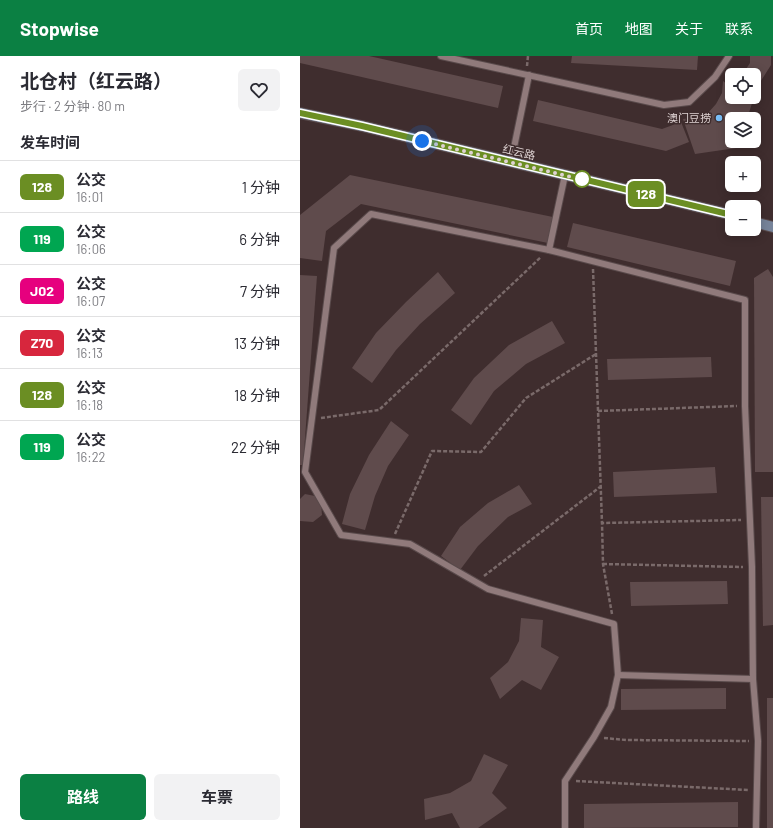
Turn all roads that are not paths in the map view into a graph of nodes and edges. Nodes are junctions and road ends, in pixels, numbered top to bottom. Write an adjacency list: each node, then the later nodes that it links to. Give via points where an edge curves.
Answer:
1 (441, 56): 3 (lane)
2 (729, 56): 3 (lane, via 715,77 689,102 664,105)
3 (529, 75): 5 (lane)
4 (300, 113): 5 (street, 红云路)
5 (511, 162): 6 (street, 红云路)
6 (565, 175): 7 (street, 红云路); 10 (lane)
7 (725, 213)
8 (761, 224): 9 (street)
9 (773, 227)
10 (548, 250): 11 (lane, via 371,214 334,248 305,472 341,535 410,544 488,589 614,624); 12 (lane, via 745,300 745,406 752,567)
11 (618, 676): 12 (lane); 13 (lane, via 611,708 565,781)
12 (753, 679): 14 (lane, via 758,741)
13 (565, 828)
14 (756, 828)

